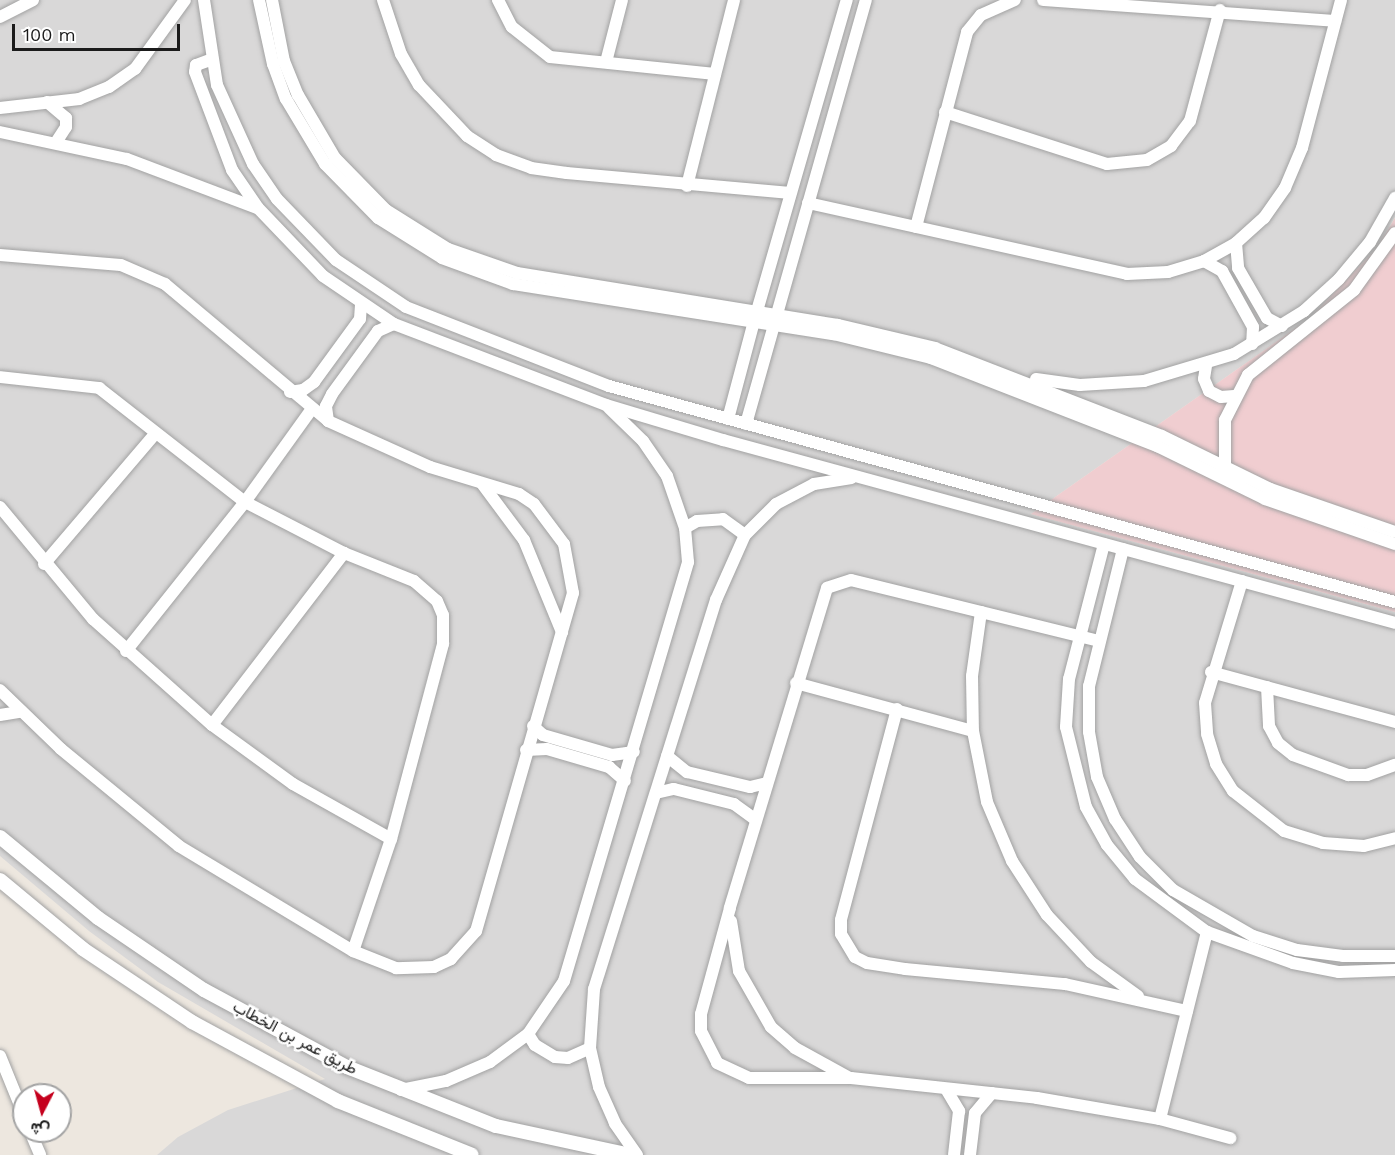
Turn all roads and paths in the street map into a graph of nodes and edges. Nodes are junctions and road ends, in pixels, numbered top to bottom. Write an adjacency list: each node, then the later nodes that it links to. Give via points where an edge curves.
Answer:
1 (33, 0): 16 (street)
2 (185, 0): 21 (street, via 135,69 89,95)
3 (204, 0): 18 (street)
4 (259, 0): 37 (street, via 273,64 304,132 350,192 409,240 459,266 513,284)
5 (272, 0): 37 (street, via 284,61 315,127 357,183 416,231 482,263 517,273)
6 (383, 0): 26 (street, via 401,54 419,85 467,136 496,155 531,168)
7 (498, 0): 19 (street, via 512,27 550,57)
8 (622, 0): 19 (street)
9 (734, 0): 20 (street)
10 (847, 0): 27 (street)
11 (866, 0): 29 (street)
12 (1015, 0): 23 (street, via 981,15 967,32)
13 (1043, 0): 15 (street)
14 (1341, 0): 17 (street)
15 (1220, 10): 17 (street); 23 (street, via 1190,121 1172,146 1147,160 1107,164)
16 (0, 16)
17 (1335, 21): 33 (street, via 1302,148 1285,188 1264,218)
18 (210, 60): 30 (street, via 196,65 195,72 232,170); 51 (street, via 232,127 277,199 336,260 369,285 406,307 609,386)
19 (606, 62): 20 (street)
20 (716, 74): 26 (street)
21 (47, 102): 22 (street); 25 (street, via 66,118 66,127)
22 (0, 108)
23 (945, 112): 31 (street)
24 (0, 132): 25 (street)
25 (57, 141): 30 (street, via 189,179)
26 (687, 186): 27 (street)
27 (790, 193): 38 (street)
28 (1395, 198): 41 (street, via 1370,242 1339,279)
29 (808, 203): 31 (street); 39 (street)
30 (258, 208): 36 (street, via 323,276)
31 (916, 228): 35 (street, via 1127,274 1168,272)
32 (1395, 233): 48 (street, via 1354,290 1248,375)
33 (1236, 243): 35 (street); 41 (street, via 1238,268 1267,318)
34 (0, 255): 47 (street, via 121,265 144,273 185,299)
35 (1204, 261): 43 (street, via 1222,271 1253,327)
36 (361, 304): 40 (street); 47 (street, via 360,319 314,382)
37 (720, 311): 38 (street)
38 (755, 316): 39 (street); 51 (street)
39 (775, 319): 42 (street); 53 (street)
40 (394, 324): 49 (street); 52 (street, via 378,331 332,394 326,406)
41 (1282, 326): 43 (street)
42 (836, 329): 45 (street, via 935,348); 64 (street, via 989,376 1156,446 1265,499)
43 (1252, 344): 44 (street)
44 (1206, 366): 45 (street, via 1144,381 1080,385); 48 (street, via 1204,379 1209,391 1221,397)
45 (1015, 375): 55 (street)
46 (0, 377): 54 (street, via 99,388)
47 (290, 392): 50 (street)
48 (1234, 396): 55 (street, via 1225,420)
49 (606, 405): 56 (street); 60 (street, via 660,461)
50 (311, 410): 52 (street); 58 (street)
51 (728, 419): 53 (street)
52 (328, 421): 57 (street)
53 (746, 424): 69 (street)
54 (155, 434): 58 (street); 67 (street)
55 (1225, 468): 61 (street, via 1341,517)
56 (857, 477): 62 (street, via 814,484 776,504); 63 (street)
57 (483, 485): 72 (street, via 524,540); 72 (street, via 519,494 547,516 561,537 570,560 573,594)
58 (245, 502): 66 (street); 75 (street)
59 (0, 507): 67 (street)
60 (685, 528): 62 (street, via 697,521 723,519); 88 (street, via 688,562 682,591)
61 (1395, 532)
62 (745, 535): 89 (street, via 716,600)
63 (1104, 544): 65 (street); 73 (street)
64 (1395, 544)
65 (1123, 549): 68 (street); 74 (street)
66 (344, 553): 84 (street); 97 (street, via 427,589 443,615 443,644)
67 (44, 564): 75 (street)
68 (1242, 581): 71 (street); 76 (street)
69 (1395, 602)
70 (981, 612): 73 (street); 77 (street, via 850,580 834,583 822,595); 86 (street, via 972,676)
71 (1395, 623)
72 (562, 632): 85 (street)
73 (1078, 635): 74 (street); 101 (street, via 1069,678 1066,726 1086,807 1107,845 1135,879)
74 (1099, 641): 103 (street, via 1089,686 1097,777 1115,819 1140,857 1173,890 1253,936 1297,950 1343,956)
75 (126, 651): 84 (street)
76 (1211, 672): 78 (street); 96 (street, via 1205,713 1216,764 1233,791 1257,813 1284,831 1323,843 1364,846)
77 (796, 683): 80 (street); 92 (street)
78 (1267, 687): 83 (street); 90 (street, via 1269,726 1278,743 1293,755 1348,775 1367,775)
79 (0, 690): 81 (street)
80 (897, 709): 86 (street); 105 (street, via 841,920 846,946 867,963 1054,982)
81 (20, 712): 82 (street); 102 (street, via 179,846)
82 (0, 715)
83 (1395, 722)
84 (212, 725): 97 (street, via 293,784)
85 (533, 726): 87 (street); 88 (street, via 543,735 612,755)
86 (973, 731): 105 (street, via 987,802 1012,861 1047,915 1084,954)
87 (526, 750): 91 (street, via 547,749 609,767); 102 (street, via 476,931 465,947 442,963 415,970 396,968)
88 (634, 752): 91 (street)
89 (667, 756): 92 (street, via 687,772 741,786); 93 (street)
90 (1395, 765)
91 (625, 781): 107 (street, via 564,981)
92 (767, 783): 94 (street)
93 (656, 793): 94 (street, via 674,789 743,807); 108 (street, via 594,989)
94 (756, 820): 100 (street)
95 (0, 837): 113 (street, طريق عمر بن الخطاب, via 98,918 204,990)
96 (1395, 838)
97 (392, 839): 102 (street)
98 (0, 880): 99 (street)
99 (6, 887): 117 (street, via 83,949 192,1022 338,1101)
100 (730, 908): 110 (street, via 739,972 752,1001 795,1048); 110 (street, via 701,1014 706,1048 717,1063 749,1078)
101 (1207, 932): 104 (street, via 1293,963 1339,972); 106 (street)
102 (353, 951)
103 (1395, 956)
104 (1395, 970)
105 (1143, 1000): 106 (street)
106 (1187, 1011): 115 (street)
107 (528, 1034): 108 (street, via 544,1052 555,1057 568,1058); 113 (street, via 490,1062 446,1082)
108 (590, 1048): 119 (street, via 599,1087 615,1123)
109 (0, 1056): 111 (street)
110 (851, 1078): 112 (street)
111 (12, 1086)
112 (946, 1089): 114 (street); 120 (street, via 959,1111)
113 (399, 1090): 118 (street, طريق عمر بن الخطاب, via 496,1126)
114 (992, 1093): 115 (street); 121 (street, via 975,1113)
115 (1160, 1119): 116 (street)
116 (1230, 1138)
117 (471, 1155)
118 (630, 1155)
119 (637, 1155)
120 (954, 1155)
121 (970, 1155)

